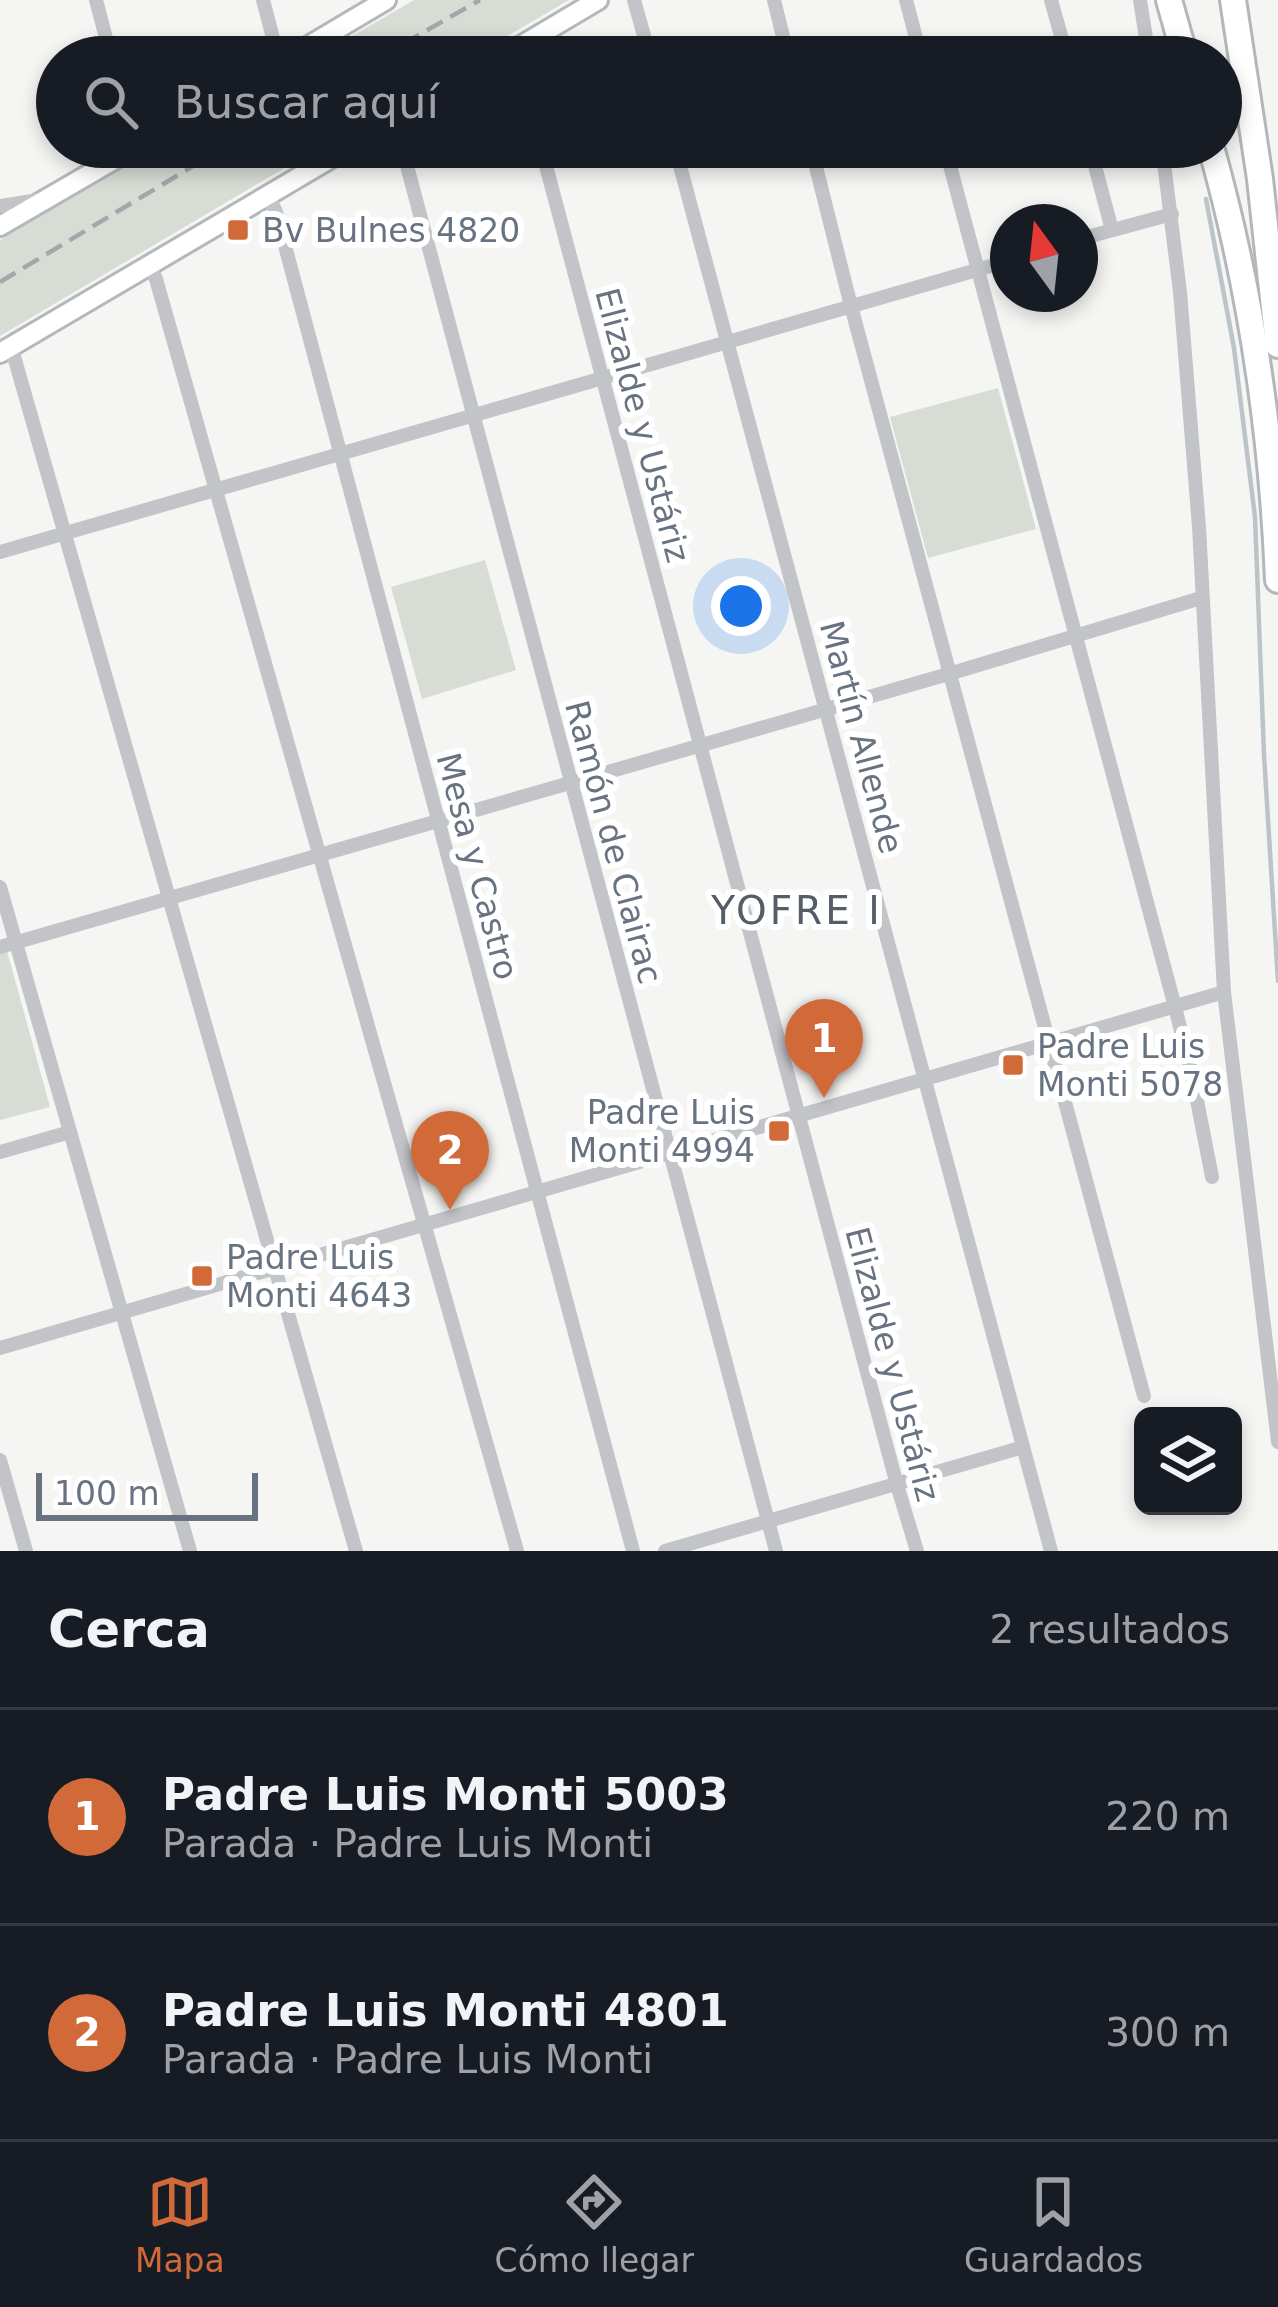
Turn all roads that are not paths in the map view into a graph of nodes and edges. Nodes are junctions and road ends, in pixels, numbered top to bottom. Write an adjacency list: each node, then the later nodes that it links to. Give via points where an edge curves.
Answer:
1 (96, 0): 12 (street)
2 (262, 0): 13 (street)
3 (386, 0): 14 (main road)
4 (598, 0): 15 (main road)
5 (634, 0): 16 (street)
6 (774, 0): 17 (street)
7 (906, 0): 18 (street)
8 (1051, 0): 19 (street)
9 (1140, 0): 20 (street)
10 (1169, 0): 21 (highway)
11 (1233, 0): 22 (highway)
12 (105, 36)
13 (272, 36)
14 (325, 36)
15 (540, 36)
16 (644, 36)
17 (783, 36)
18 (915, 36)
19 (1060, 36)
20 (1146, 36)
21 (1180, 36)
22 (1238, 36)
23 (1242, 60): 46 (highway)
24 (98, 168): 35 (main road)
25 (314, 168): 34 (main road)
26 (408, 168): 49 (street, Ramón de Clairac)
27 (547, 168): 48 (street, Elizalde y Ustáriz)
28 (681, 168): 45 (street, Martín Allende)
29 (816, 168): 44 (street)
30 (951, 168): 43 (street)
31 (1096, 168): 39 (street)
32 (1165, 168): 37 (street)
33 (1216, 168): 54 (highway, via 1260,368)
34 (268, 195): 41 (main road); 50 (street, Mesa y Castro)
35 (43, 199): 36 (street); 38 (main road)
36 (0, 206)
37 (1172, 214): 39 (street); 55 (street)
38 (0, 226)
39 (1112, 230): 40 (street)
40 (1098, 234)
41 (150, 264): 47 (main road); 51 (street)
42 (990, 266): 43 (street)
43 (978, 270): 44 (street); 56 (street)
44 (851, 306): 45 (street); 57 (street)
45 (728, 341): 48 (street); 58 (street, Martín Allende)
46 (1278, 345)
47 (5, 349): 52 (street)
48 (603, 377): 49 (street); 59 (street, Elizalde y Ustáriz)
49 (472, 414): 50 (street); 60 (street, Ramón de Clairac)
50 (341, 451): 51 (street); 61 (street, Mesa y Castro)
51 (215, 489): 52 (street); 62 (street)
52 (63, 533): 53 (street); 64 (street)
53 (0, 552)
54 (1278, 580)
55 (1202, 598): 56 (street); 66 (street)
56 (1075, 635): 57 (street); 67 (street)
57 (952, 673): 58 (street); 68 (street)
58 (826, 708): 59 (street); 69 (street, Martín Allende)
59 (701, 745): 60 (street); 70 (street, Elizalde y Ustáriz)
60 (570, 783): 61 (street); 73 (street, Ramón de Clairac)
61 (437, 820): 62 (street); 75 (street, Mesa y Castro)
62 (320, 854): 64 (street); 76 (street)
63 (0, 887): 65 (street)
64 (168, 898): 65 (street); 77 (street)
65 (8, 945): 71 (street)
66 (1224, 992): 67 (street); 81 (street)
67 (1175, 1007): 68 (street); 74 (street)
68 (1048, 1044): 69 (street); 80 (street)
69 (926, 1078): 70 (street); 82 (street, Martín Allende)
70 (799, 1115): 73 (street); 84 (street, Elizalde y Ustáriz)
71 (70, 1132): 72 (street); 78 (street)
72 (0, 1152)
73 (669, 1154): 75 (street); 85 (street, Ramón de Clairac)
74 (1212, 1177)
75 (538, 1191): 76 (street); 90 (street, Mesa y Castro)
76 (425, 1224): 77 (street); 89 (street)
77 (274, 1268): 78 (street); 88 (street)
78 (121, 1312): 79 (street); 87 (street)
79 (0, 1348)
80 (1144, 1396)
81 (1278, 1442)
82 (1023, 1447): 84 (street); 94 (street, Martín Allende)
83 (0, 1460): 86 (street)
84 (897, 1485): 85 (street); 93 (street, Elizalde y Ustáriz)
85 (768, 1523): 91 (street); 92 (street, Ramón de Clairac)
86 (26, 1551)
87 (190, 1551)
88 (356, 1551)
89 (517, 1551)
90 (633, 1551)
91 (665, 1551)
92 (776, 1551)
93 (917, 1551)
94 (1051, 1551)

